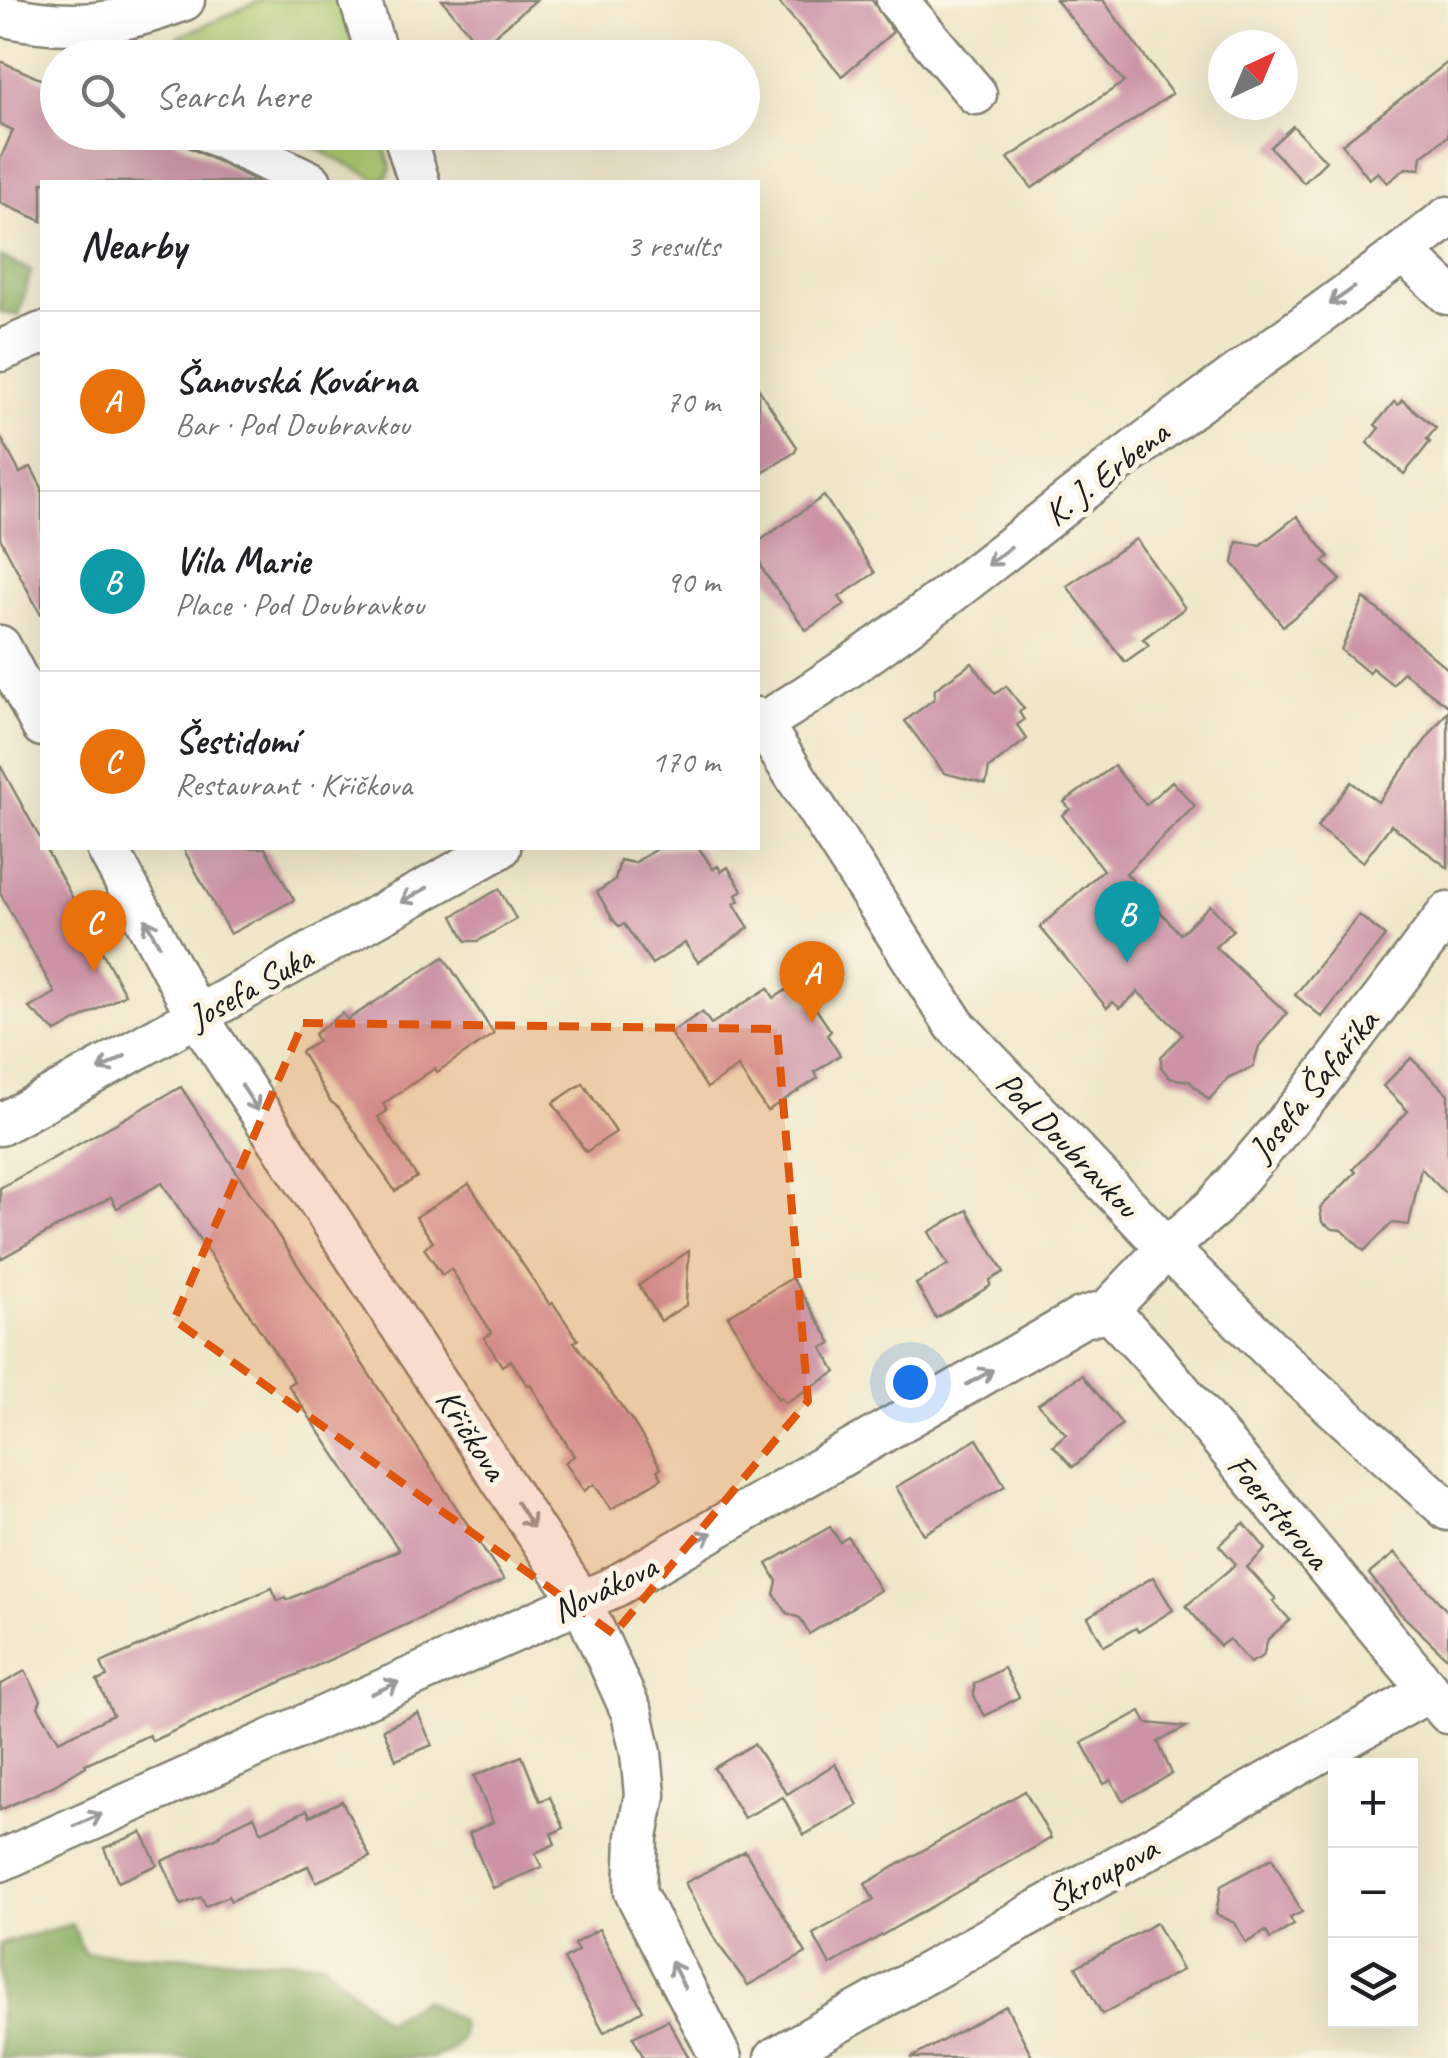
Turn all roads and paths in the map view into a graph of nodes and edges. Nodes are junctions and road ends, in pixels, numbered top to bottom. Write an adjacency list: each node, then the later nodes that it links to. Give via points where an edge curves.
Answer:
1 (184, 0): 5 (street, via 114,23)
2 (360, 0): 7 (street)
3 (897, 0): 8 (street)
4 (0, 16): 5 (street)
5 (59, 26): 6 (street)
6 (72, 40)
7 (372, 40)
8 (976, 94)
9 (245, 150): 11 (street)
10 (408, 150): 12 (street)
11 (307, 180)
12 (418, 180)
13 (1448, 218): 14 (street, K. J. Erbena)
14 (1404, 253): 15 (street); 19 (street, K. J. Erbena, one-way to 19, via 946,597 806,697)
15 (1448, 294)
16 (40, 334): 17 (street)
17 (0, 351)
18 (0, 646): 20 (street)
19 (760, 720)
20 (40, 722)
21 (760, 723): 27 (street, Pod Doubravkou, via 954,1026)
22 (108, 850): 25 (street, Křičkova, one-way to 22)
23 (496, 850): 25 (street, Josefa Suka, one-way to 25)
24 (1448, 913): 27 (street, Josefa Šafaříka, via 1310,1094 1214,1207)
25 (197, 1016): 26 (street, Josefa Suka, one-way to 26); 30 (street, Křičkova, one-way to 30)
26 (0, 1126)
27 (1168, 1248): 28 (street, Novákova); 29 (street, Pod Doubravkou)
28 (1108, 1310): 30 (street, Novákova, one-way to 28, via 786,1491 1081,1318); 31 (street, Foersterova)
29 (1448, 1510)
30 (581, 1601): 32 (street, Novákova, one-way to 30); 33 (street, Křičkova, one-way to 30, via 635,1892 645,1795 641,1752 632,1713)
31 (1439, 1702): 34 (street, Škroupova)
32 (0, 1861)
33 (722, 2058)
34 (775, 2058)

